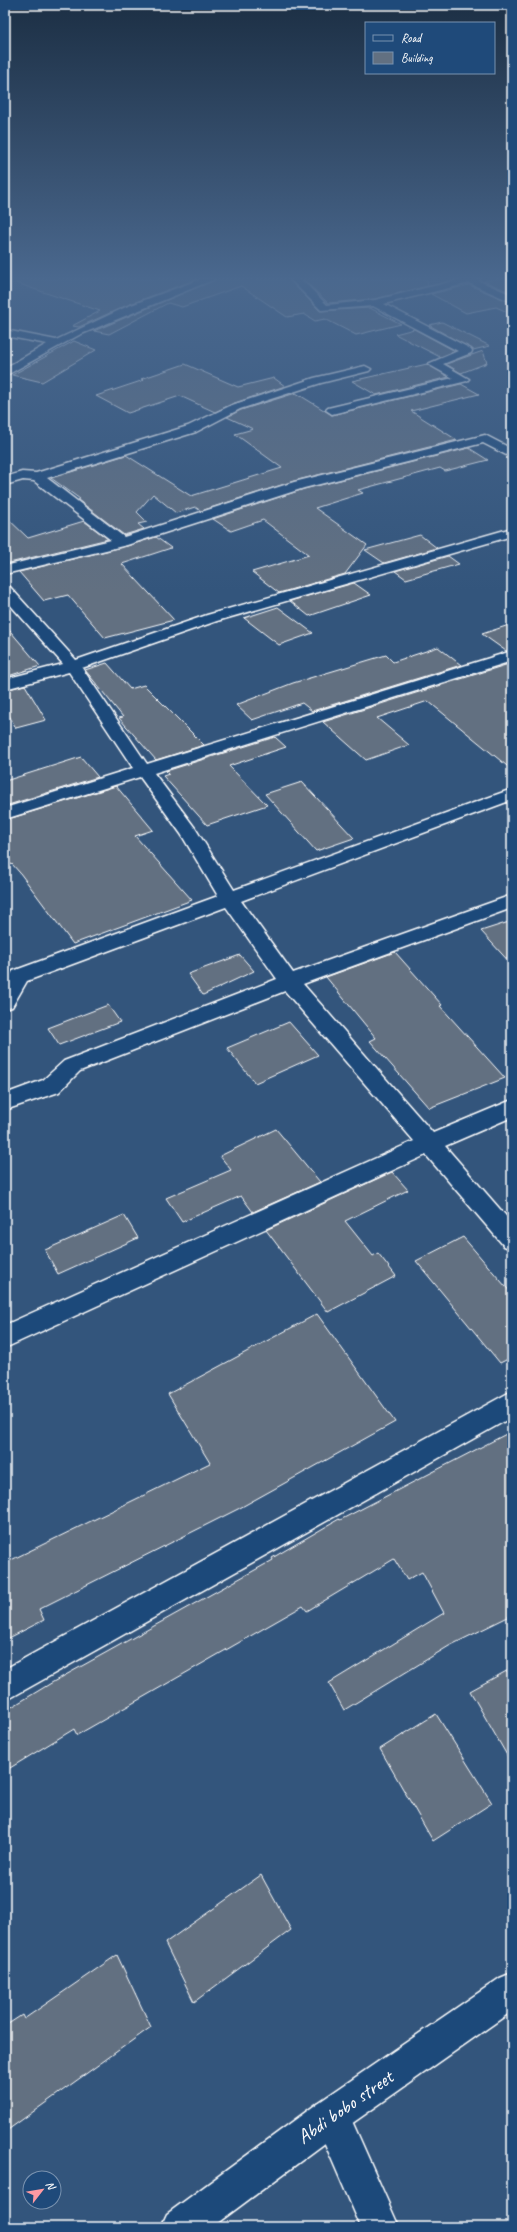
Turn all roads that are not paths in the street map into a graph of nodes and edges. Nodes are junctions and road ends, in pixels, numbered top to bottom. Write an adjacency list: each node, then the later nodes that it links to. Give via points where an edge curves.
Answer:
1 (308, 383): 7 (street, via 236,407 192,429)
2 (445, 383): 3 (street)
3 (332, 410)
4 (512, 454): 10 (street, via 485,439 299,485)
5 (5, 469): 6 (street)
6 (22, 476): 7 (street); 8 (street)
7 (37, 477): 10 (street)
8 (5, 481)
9 (512, 532): 14 (street, via 212,618)
10 (122, 542): 11 (street)
11 (5, 570)
12 (5, 590): 14 (street)
13 (512, 656): 16 (street)
14 (73, 666): 15 (street); 16 (street)
15 (5, 684)
16 (143, 770): 18 (street); 19 (street, via 189,832)
17 (512, 794): 19 (street)
18 (5, 814)
19 (229, 898): 21 (street); 22 (street)
20 (512, 901): 22 (street)
21 (12, 974): 23 (street)
22 (289, 982): 24 (street, via 72,1066 51,1086); 26 (street)
23 (5, 1002)
24 (5, 1102)
25 (512, 1108): 26 (street)
26 (428, 1144): 27 (street); 28 (street)
27 (512, 1239)
28 (5, 1337)
29 (512, 1403): 30 (street)
30 (5, 1686)
31 (512, 1990): 32 (street, Abdi bobo street)
32 (331, 2116): 33 (street, Abdi bobo street); 34 (street)
33 (180, 2227)
34 (380, 2227)

